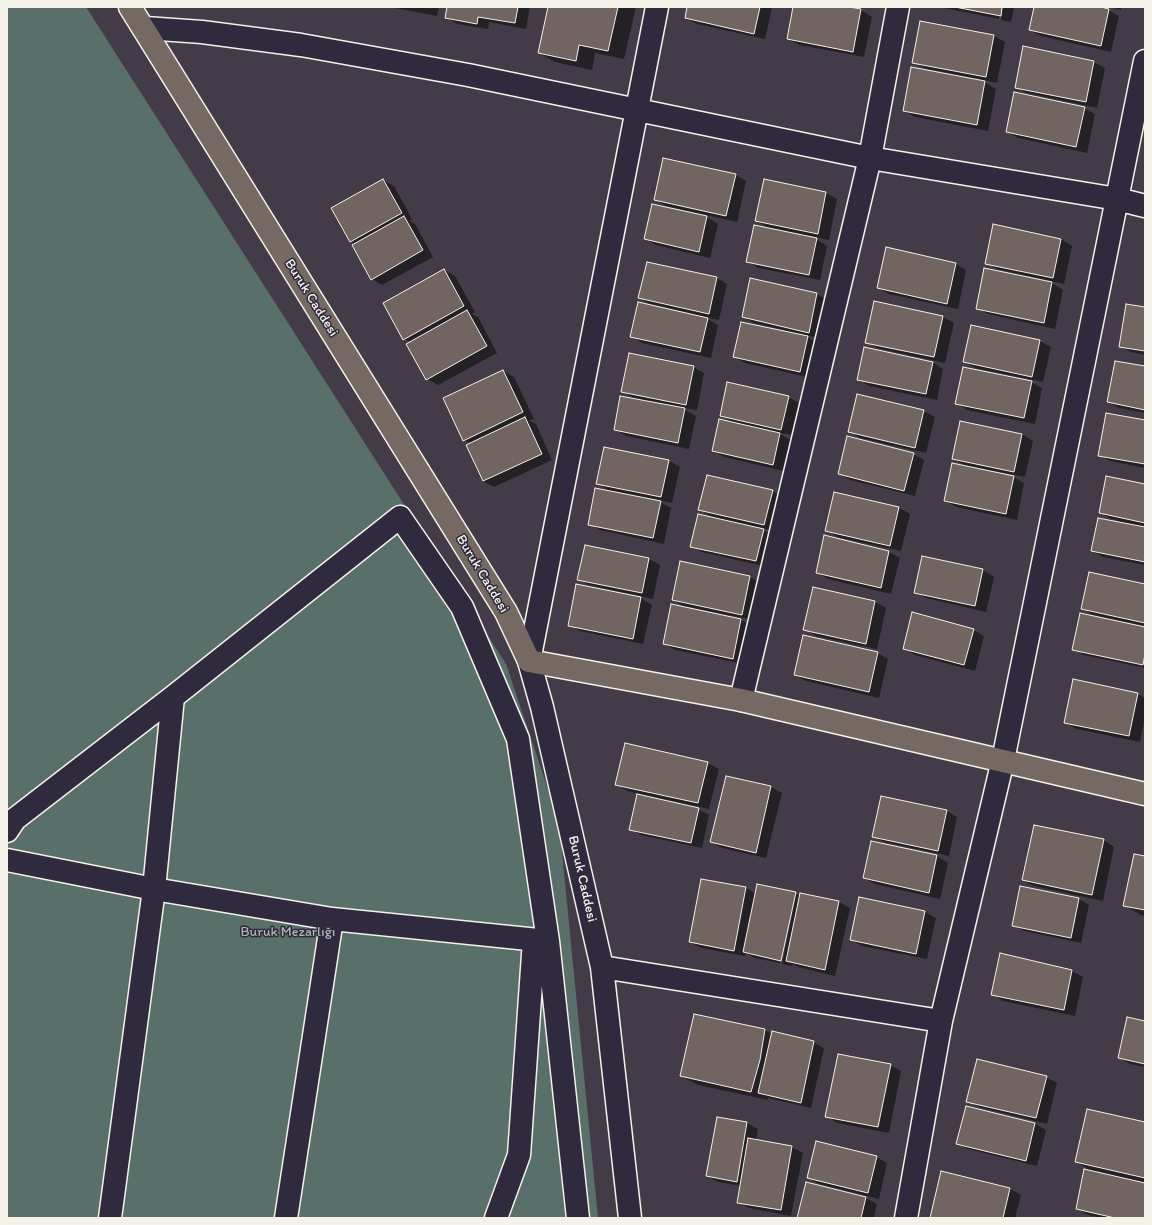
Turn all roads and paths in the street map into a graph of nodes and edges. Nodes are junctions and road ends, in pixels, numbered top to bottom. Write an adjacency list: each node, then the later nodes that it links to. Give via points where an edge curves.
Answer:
1 (130, 7): 4 (main road, Buruk Caddesi)
2 (657, 7): 6 (street)
3 (898, 7): 7 (street)
4 (145, 28): 6 (street, via 202,32 301,45); 10 (main road, Buruk Caddesi, via 506,612)
5 (1145, 61): 8 (street)
6 (636, 109): 7 (street); 10 (street)
7 (870, 158): 8 (street); 12 (street)
8 (1117, 200): 9 (street); 13 (street)
9 (1145, 206)
10 (529, 661): 12 (main road); 20 (street, Buruk Caddesi)
11 (174, 697): 15 (street, via 15,819); 17 (street); 19 (street, via 400,517 462,607 518,739)
12 (741, 700): 13 (main road)
13 (1003, 760): 14 (main road); 21 (street)
14 (1145, 794)
15 (7, 831)
16 (7, 860): 17 (street)
17 (154, 889): 18 (street); 23 (street)
18 (332, 919): 19 (street); 24 (street)
19 (541, 941): 25 (street, via 519,1155); 26 (street)
20 (602, 967): 21 (street); 22 (street, Buruk Caddesi)
21 (941, 1021): 27 (street)
22 (634, 1217)
23 (110, 1218)
24 (286, 1218)
25 (496, 1218)
26 (578, 1218)
27 (906, 1218)

